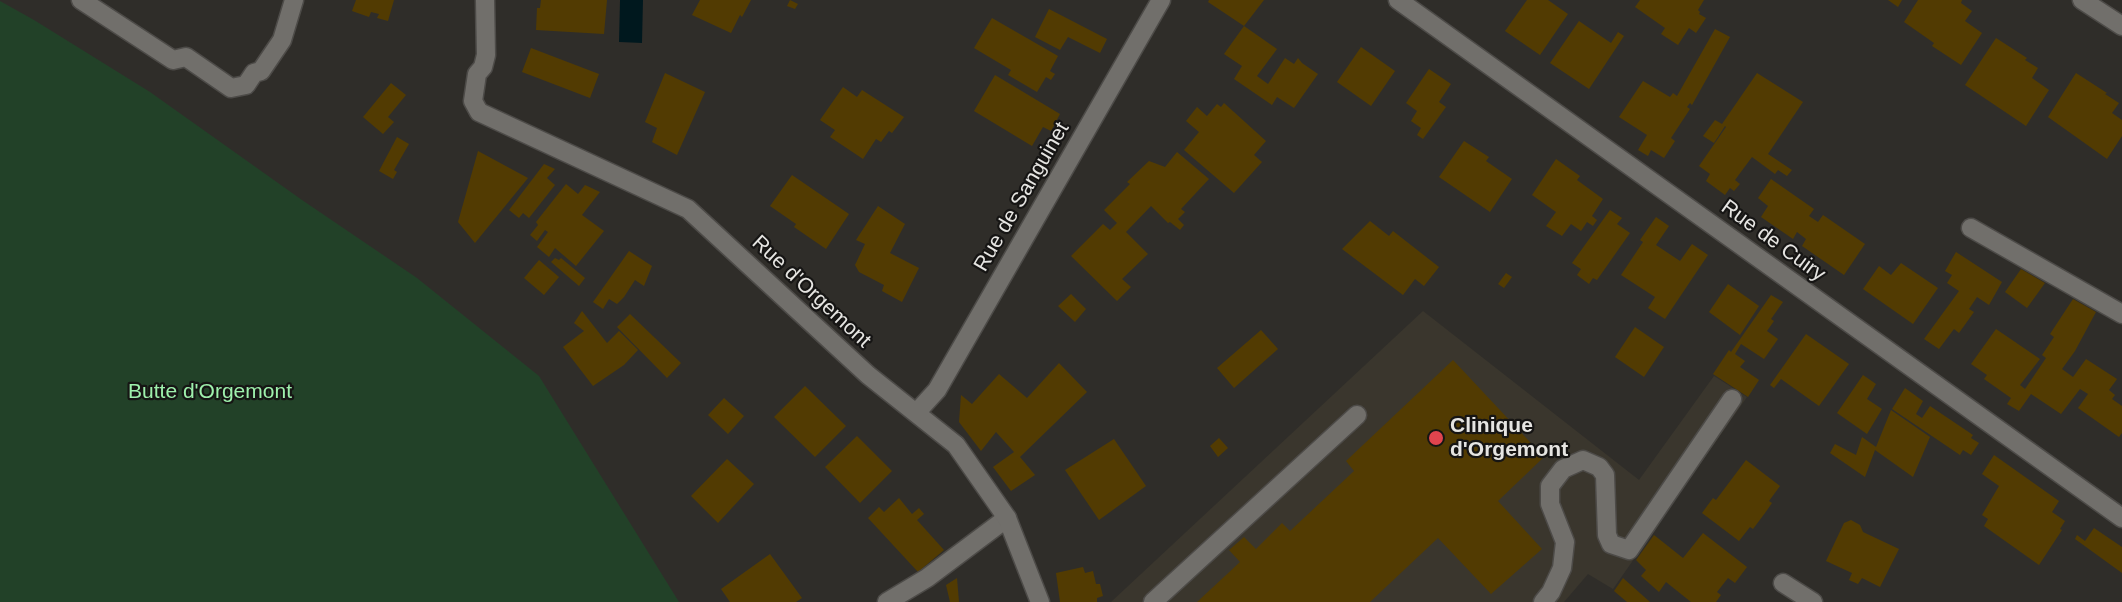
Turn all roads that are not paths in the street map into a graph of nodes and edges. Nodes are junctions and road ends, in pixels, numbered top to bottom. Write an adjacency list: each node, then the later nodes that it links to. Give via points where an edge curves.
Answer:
1 (81, 0): 2 (street, via 173,60 186,57 231,88 246,85 254,72 261,71 282,40)
2 (294, 0)
3 (485, 0): 11 (street, Rue d'Orgemont, via 486,55 477,74 473,100 479,112 688,209 868,375)
4 (1161, 0): 11 (street, Rue de Sanguinet, via 937,390)
5 (1398, 0): 14 (street, Rue de Cuiry)
6 (2082, 0): 7 (street)
7 (2122, 26)
8 (1971, 228): 9 (street)
9 (2122, 314)
10 (1732, 399): 19 (street, via 1629,550 1611,544 1606,535 1605,475 1599,467 1582,460 1563,469 1550,486 1550,504 1565,542 1562,568)
11 (917, 412): 13 (street, Rue d'Orgemont, via 956,445)
12 (1357, 415): 18 (street)
13 (1007, 518): 16 (street, via 927,578); 17 (street, Rue d'Orgemont)
14 (2122, 518)
15 (1783, 583): 20 (street)
16 (887, 602)
17 (1040, 602)
18 (1153, 602)
19 (1543, 602)
20 (1813, 602)

